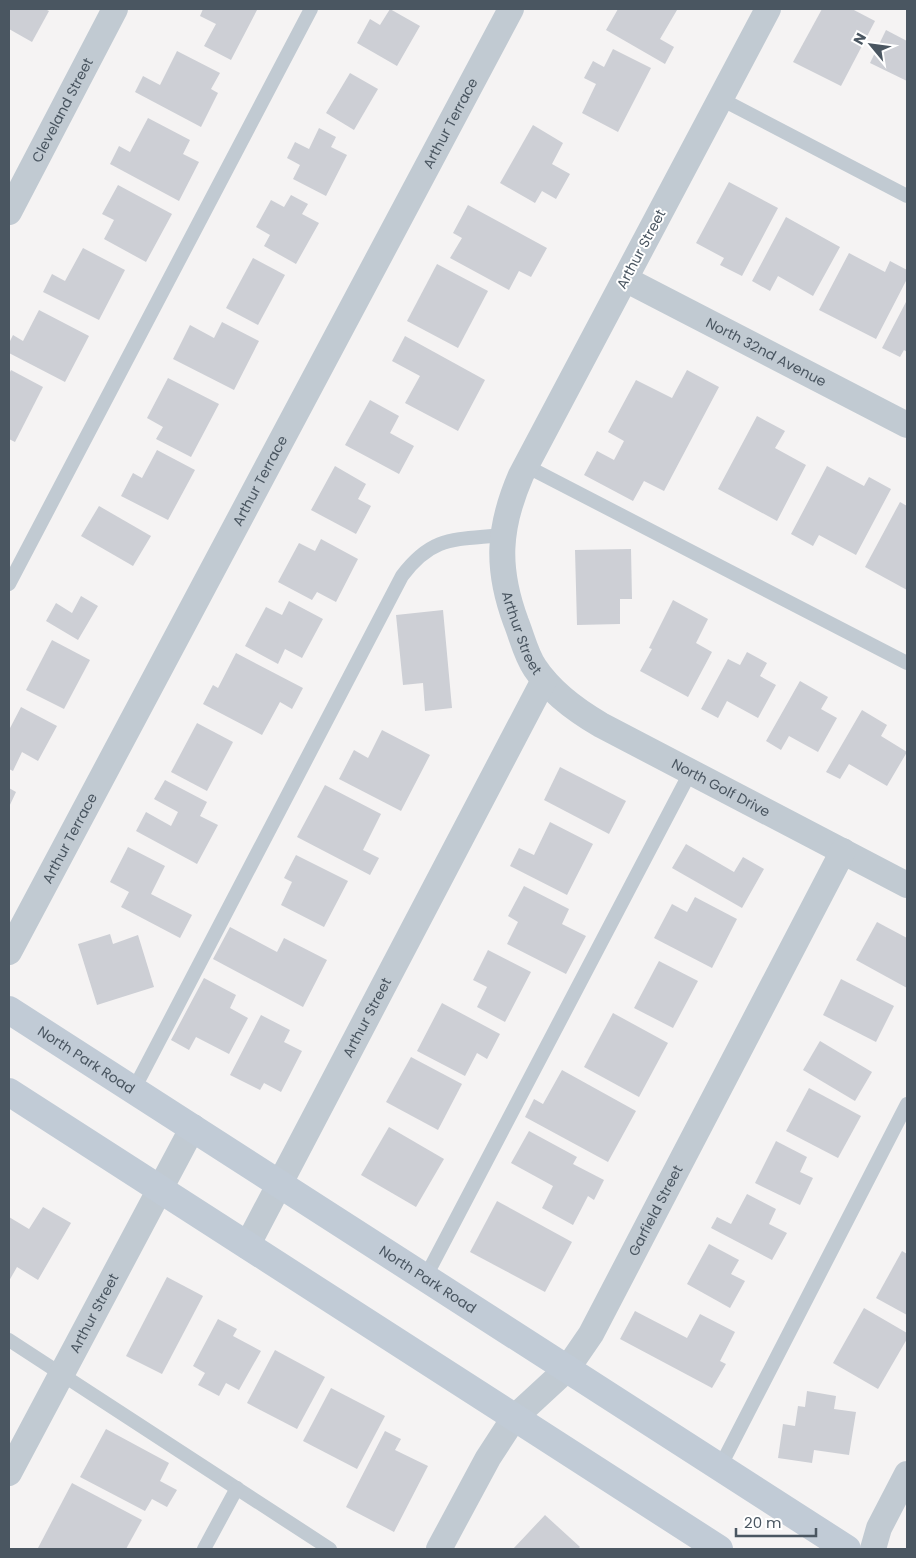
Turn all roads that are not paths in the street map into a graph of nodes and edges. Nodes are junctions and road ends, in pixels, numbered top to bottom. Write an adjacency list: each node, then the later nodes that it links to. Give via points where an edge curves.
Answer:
1 (115, 9): 7 (street, Cleveland Street)
2 (312, 9): 12 (lane)
3 (511, 9): 18 (street, Arthur Terrace)
4 (768, 9): 5 (street, Arthur Street)
5 (721, 98): 6 (lane); 8 (street, Arthur Street)
6 (907, 196)
7 (9, 212)
8 (625, 279): 9 (street, North 32nd Avenue); 10 (street, Arthur Street)
9 (907, 425)
10 (526, 466): 11 (street, Arthur Street, via 511,499); 13 (lane)
11 (503, 535): 14 (street, Arthur Street, via 502,568 507,594 527,652); 20 (lane, via 437,544 414,560 402,576)
12 (9, 584)
13 (907, 663)
14 (544, 680): 15 (street, North Golf Drive, via 588,717); 24 (street, Arthur Street)
15 (691, 771): 16 (street, North Golf Drive); 27 (lane)
16 (843, 851): 17 (street, North Golf Drive); 29 (street, Garfield Street, via 591,1334)
17 (907, 885)
18 (9, 952)
19 (9, 1010): 20 (street, North Park Road)
20 (134, 1089): 23 (street, North Park Road)
21 (9, 1092): 25 (street)
22 (907, 1104): 32 (lane)
23 (193, 1127): 24 (street, North Park Road); 25 (street, Arthur Street)
24 (280, 1183): 26 (street, Arthur Street); 27 (street, North Park Road)
25 (158, 1189): 26 (street); 30 (street, Arthur Street)
26 (247, 1246): 31 (street)
27 (424, 1278): 29 (street, North Park Road)
28 (9, 1340): 30 (lane)
29 (567, 1369): 31 (street, Garfield Street); 32 (street, North Park Road)
30 (61, 1373): 33 (street, Arthur Street); 35 (lane)
31 (514, 1418): 38 (street, Garfield Street, via 488,1458); 39 (street)
32 (720, 1467): 40 (street, North Park Road)
33 (9, 1473)
34 (907, 1474): 41 (street, via 879,1528)
35 (237, 1488): 36 (lane); 37 (lane)
36 (204, 1549)
37 (330, 1549)
38 (439, 1549)
39 (719, 1549)
40 (847, 1549)
41 (873, 1549)

